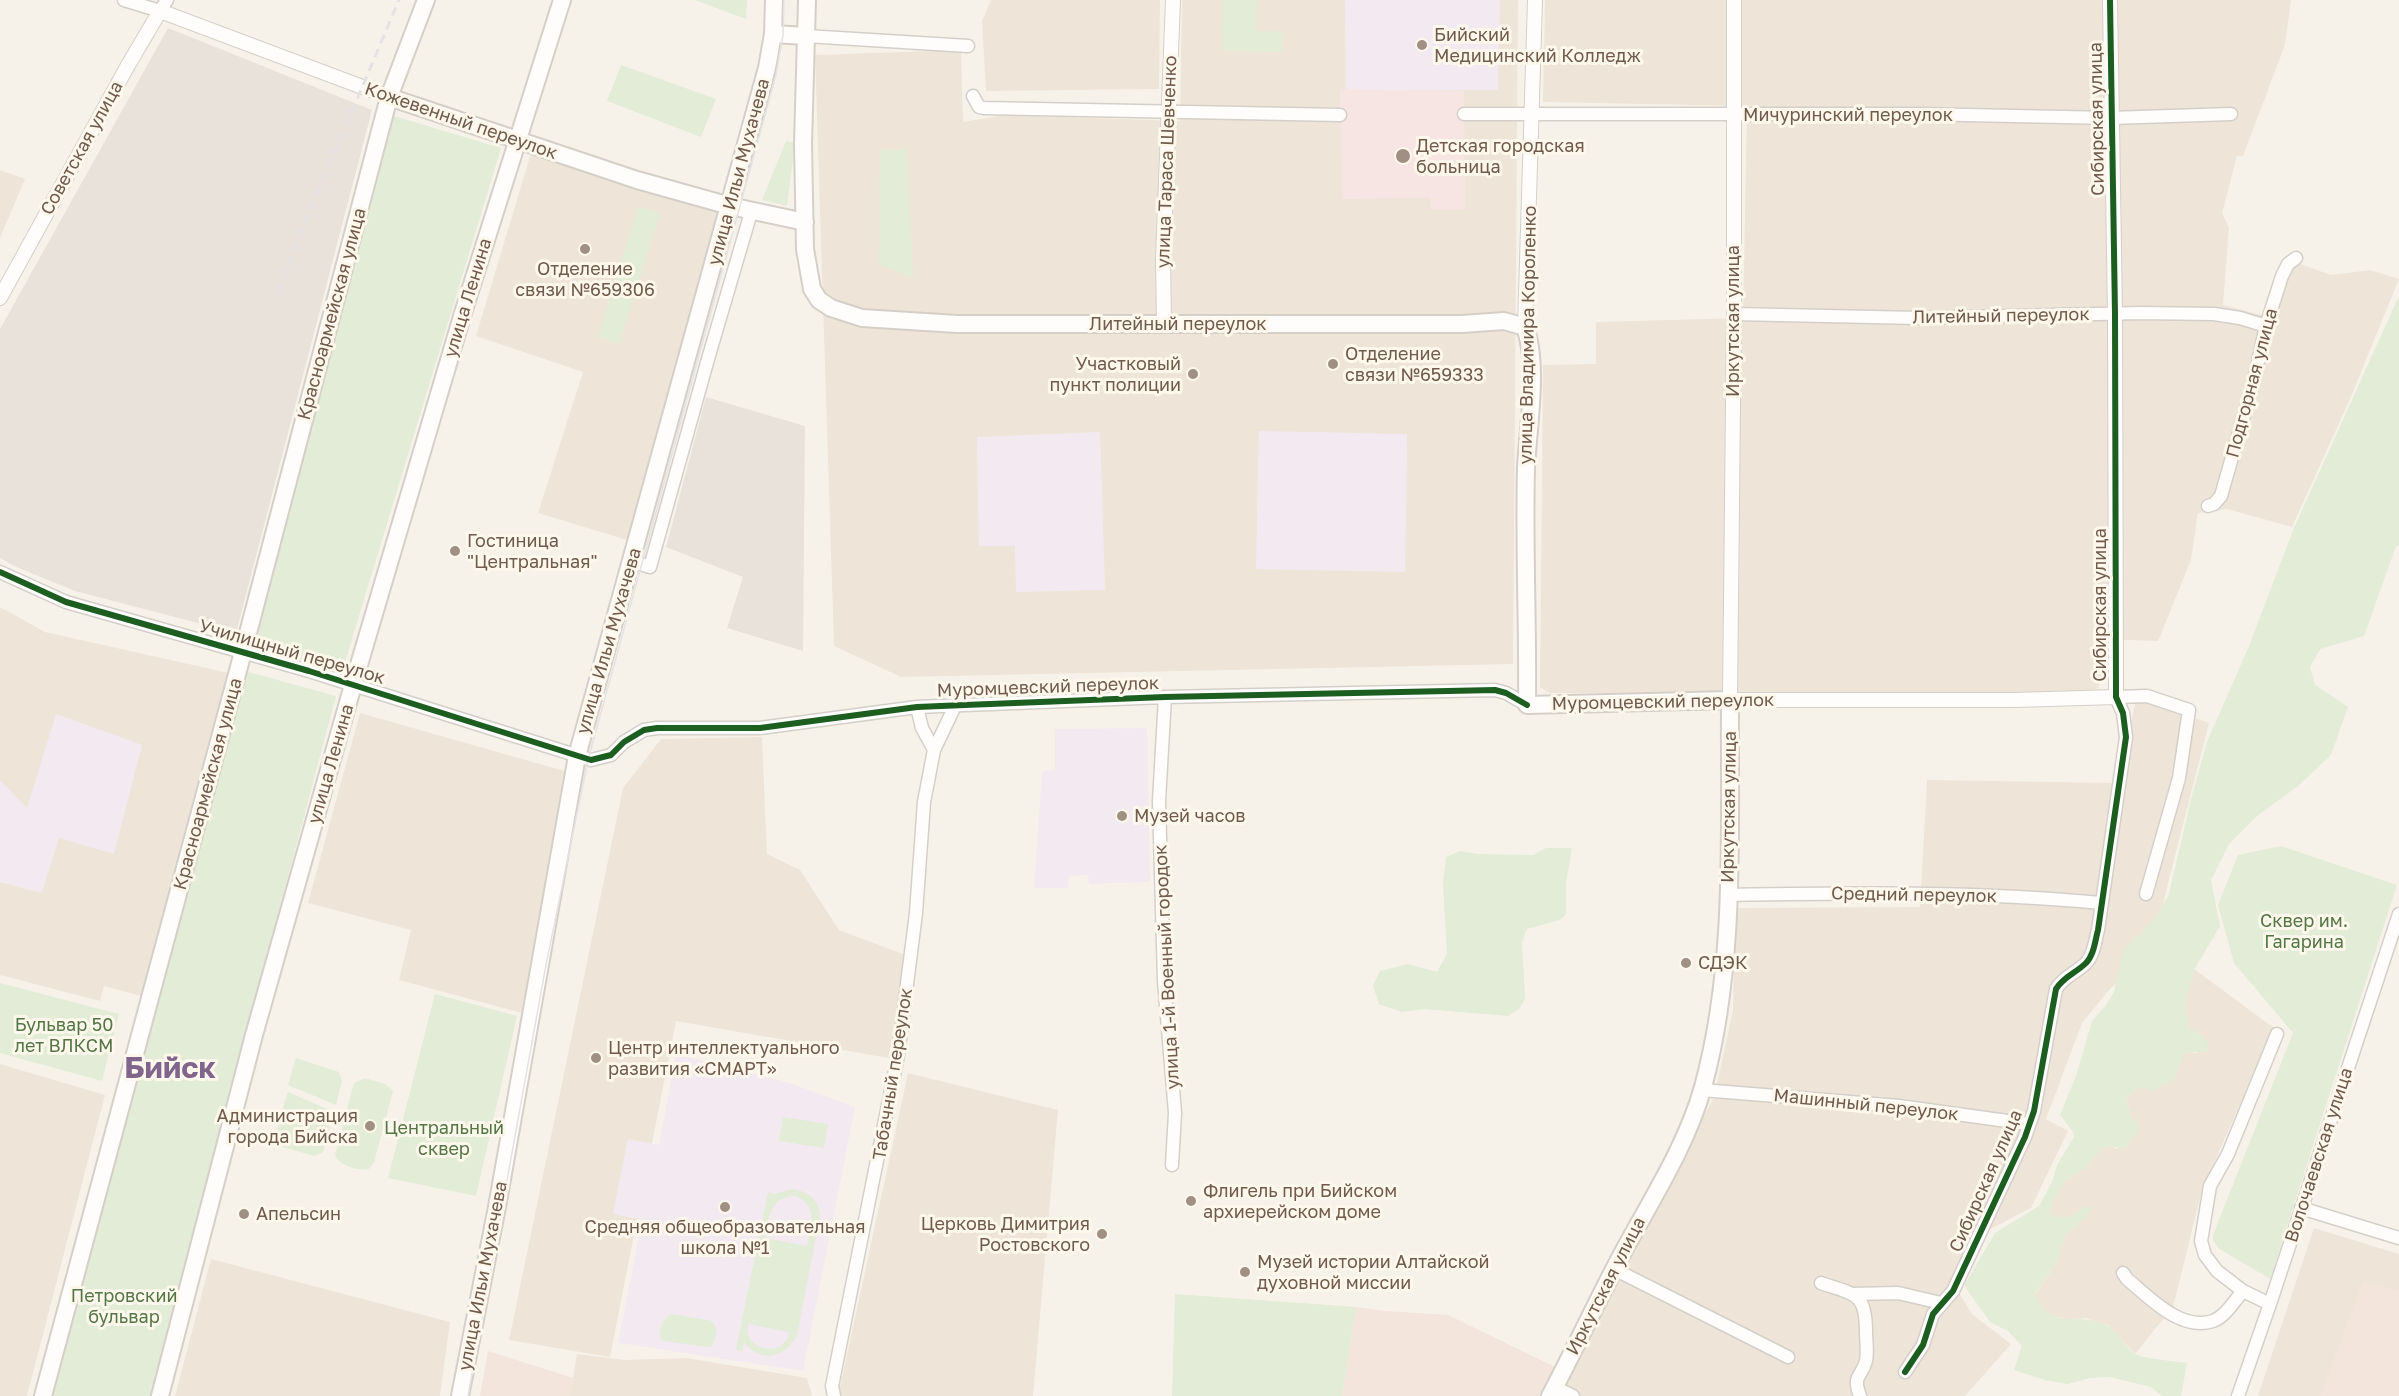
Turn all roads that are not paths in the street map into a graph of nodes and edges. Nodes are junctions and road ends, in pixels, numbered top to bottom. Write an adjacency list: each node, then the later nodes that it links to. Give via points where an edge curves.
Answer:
1 (124, 0): 10 (street, Кожевенный переулок)
2 (426, 0): 15 (main road, Красноармейская улица)
3 (562, 0): 23 (main road, улица Ленина)
4 (774, 0): 11 (main road, улица Ильи Мухачева)
5 (807, 0): 12 (main road)
6 (1173, 0): 16 (street, улица Тараса Шевченко)
7 (1534, 0): 18 (street, улица Владимира Короленко)
8 (1734, 0): 19 (street, Иркутская улица)
9 (2110, 0): 22 (street, Сибирская улица)
10 (163, 6): 15 (street, Кожевенный переулок); 28 (street, Советская улица)
11 (772, 34): 12 (main road); 24 (main road, улица Ильи Мухачева, via 767,68)
12 (806, 36): 13 (street); 26 (main road)
13 (968, 46)
14 (973, 96): 16 (street, via 979,107 984,108)
15 (389, 97): 23 (main road, Кожевенный переулок); 38 (main road, Красноармейская улица)
16 (1168, 111): 21 (street); 32 (street, улица Тараса Шевченко)
17 (1464, 114): 18 (street, Мичуринский переулок)
18 (1533, 114): 19 (street, Мичуринский переулок); 34 (street, улица Владимира Короленко)
19 (1734, 114): 22 (street, Мичуринский переулок); 30 (street, Иркутская улица)
20 (2231, 114): 22 (street, Мичуринский переулок)
21 (1340, 115)
22 (2111, 118): 31 (street, Сибирская улица)
23 (519, 140): 24 (main road, Кожевенный переулок); 39 (main road, улица Ленина, via 463,313)
24 (730, 206): 25 (main road, Кожевенный переулок); 36 (main road, улица Ильи Мухачева)
25 (752, 209): 26 (main road, Кожевенный переулок); 36 (street, via 650,567)
26 (805, 222): 32 (main road, Литейный переулок, via 806,268 812,289 831,308 862,318 957,324)
27 (2296, 258): 33 (street, Подгорная улица, via 2282,276)
28 (4, 281): 29 (street, Советская улица)
29 (0, 298)
30 (1734, 314): 31 (street, Литейный переулок, via 1918,318); 42 (street, Иркутская улица)
31 (2115, 314): 33 (street, Литейный переулок, via 2214,314); 41 (street, Сибирская улица)
32 (1164, 324): 34 (main road, Литейный переулок, via 1504,321)
33 (2266, 326): 35 (street, Подгорная улица, via 2221,496)
34 (1526, 327): 43 (main road, улица Владимира Короленко, via 1532,363 1526,501)
35 (2208, 506)
36 (631, 561): 47 (main road, улица Ильи Мухачева)
37 (0, 572): 38 (street, Училищный переулок, via 66,602)
38 (243, 652): 39 (street, Училищный переулок); 68 (main road, Красноармейская улица)
39 (353, 685): 47 (street, Училищный переулок); 69 (main road, улица Ленина, via 254,1035)
40 (1165, 697): 43 (street, Муромцевский переулок, via 1495,690); 44 (street, Муромцевский переулок); 55 (street, улица 1-й Военный городок, via 1160,801 1164,981 1175,1113)
41 (2116, 697): 42 (street, Муромцевский переулок); 48 (street, via 2147,696 2189,710 2179,778); 50 (street, Сибирская улица, via 2126,737)
42 (1730, 700): 43 (main road, Муромцевский переулок); 49 (main road, Иркутская улица)
43 (1527, 705)
44 (956, 706): 45 (street, Муромцевский переулок); 46 (street, Табачный переулок)
45 (917, 707): 46 (street, via 922,728); 47 (street, Муромцевский переулок, via 760,728 657,728 644,730 611,754 591,760)
46 (934, 750): 71 (street, Табачный переулок, via 924,802 916,913 898,1055 832,1386)
47 (577, 756): 70 (main road, улица Ильи Мухачева)
48 (2146, 894)
49 (1728, 895): 50 (street, Средний переулок, via 1916,892); 53 (main road, Иркутская улица, via 1722,1001)
50 (2101, 903): 54 (street, Сибирская улица, via 2090,957 2056,990)
51 (2399, 914): 56 (street, Волочаевская улица)
52 (2277, 1035): 61 (street, via 2228,1154 2210,1186 2201,1241 2205,1255 2217,1271)
53 (1702, 1090): 54 (street, Машинный переулок, via 1899,1106); 58 (main road, Иркутская улица, via 1685,1135)
54 (2029, 1124): 63 (street, Сибирская улица, via 1953,1290)
55 (1172, 1165)
56 (2301, 1208): 57 (street); 64 (street, Волочаевская улица)
57 (2399, 1238)
58 (1614, 1269): 65 (street); 67 (main road, Иркутская улица)
59 (2122, 1273): 61 (street, via 2167,1312 2188,1321 2213,1321 2227,1311)
60 (1821, 1283): 62 (street)
61 (2242, 1291): 64 (street)
62 (1853, 1294): 63 (street, via 1898,1293); 73 (street, via 1864,1306 1866,1319 1866,1357 1856,1382)
63 (1941, 1303): 66 (street, Сибирская улица, via 1923,1344)
64 (2270, 1304): 74 (street, Волочаевская улица)
65 (1788, 1357)
66 (1905, 1372)
67 (1553, 1392): 72 (street)
68 (43, 1396)
69 (160, 1396)
70 (460, 1396)
71 (834, 1396)
72 (1574, 1396)
73 (1860, 1396)
74 (2238, 1396)

